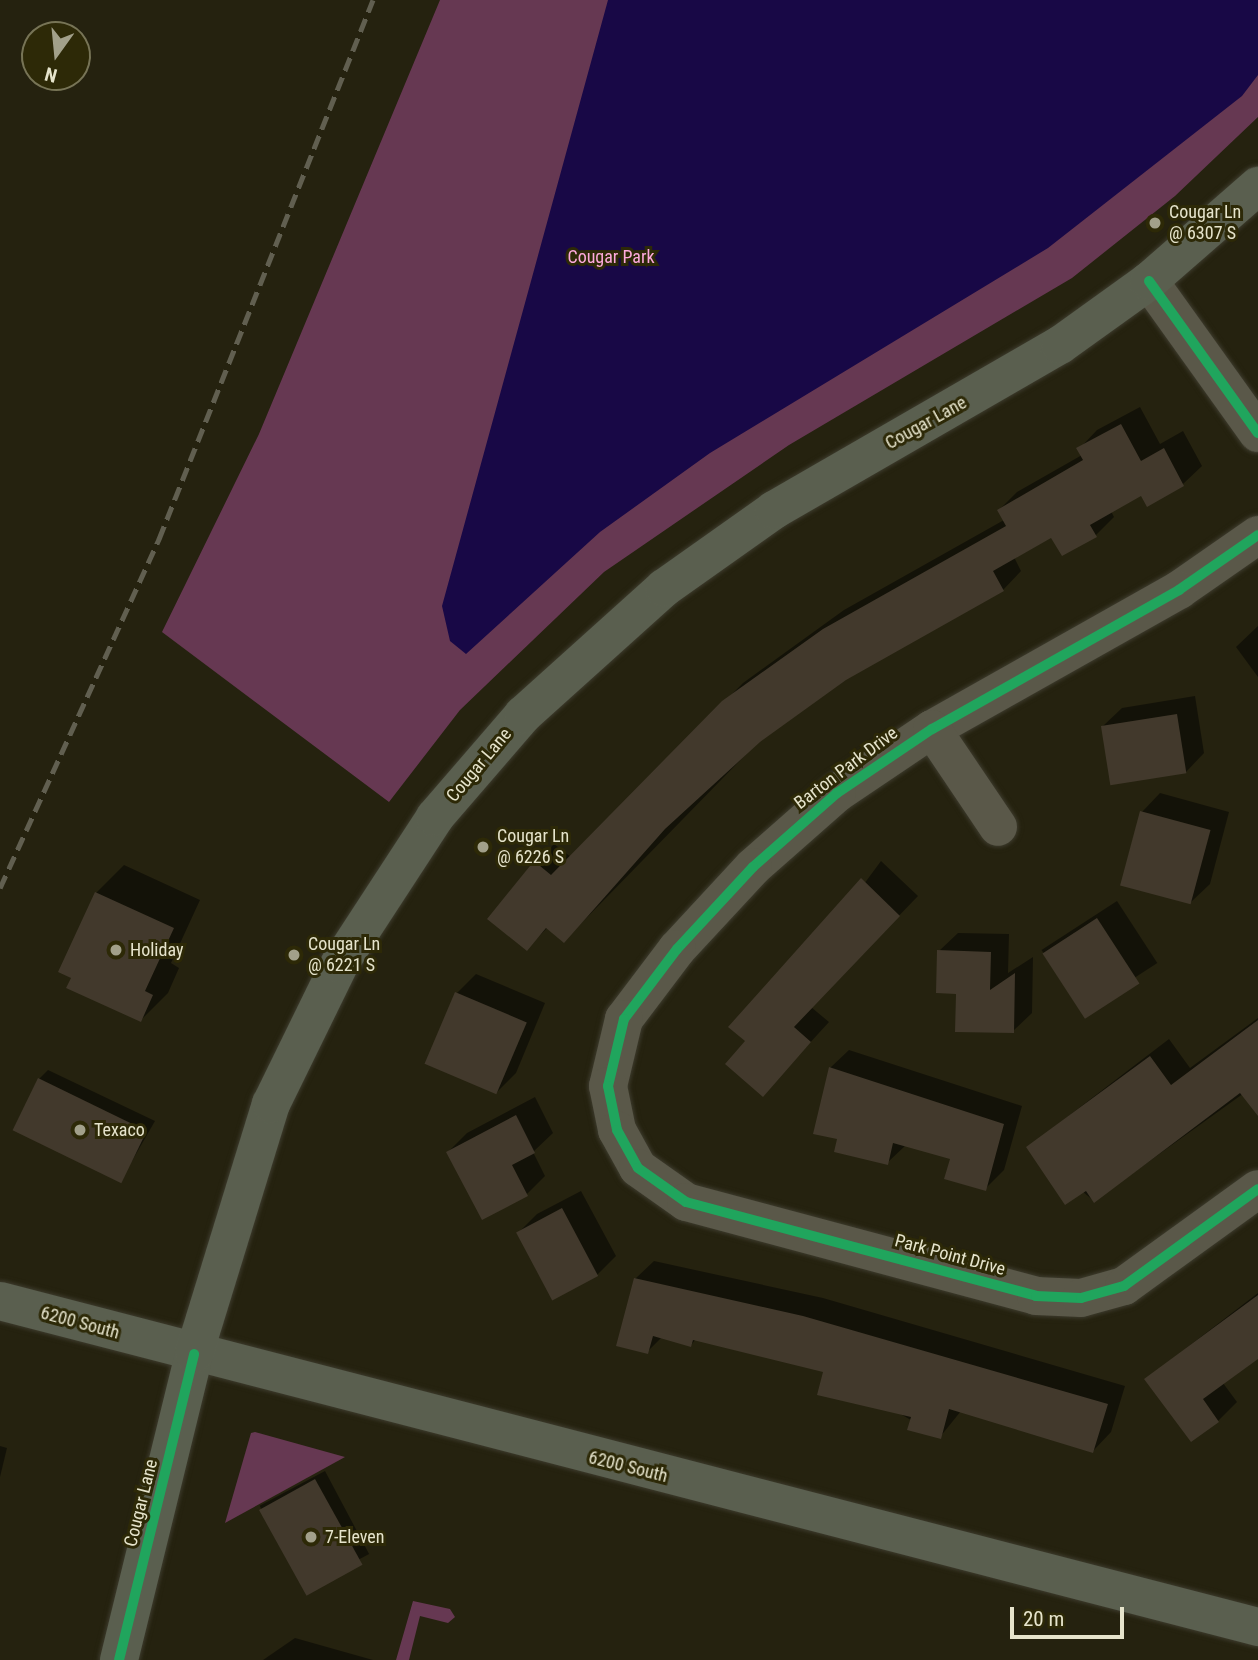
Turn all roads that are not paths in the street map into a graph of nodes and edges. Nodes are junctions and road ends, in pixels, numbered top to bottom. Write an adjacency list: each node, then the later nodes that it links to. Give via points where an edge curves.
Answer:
1 (1258, 186): 2 (main road, Cougar Lane)
2 (1149, 281): 3 (street); 10 (main road, Cougar Lane, via 1026,366 716,549 616,626 478,765 390,883 297,1045 250,1162)
3 (1258, 433)
4 (1258, 535): 5 (street, Barton Park Drive, via 1179,590)
5 (932, 729): 6 (street); 7 (street, Barton Park Drive, via 837,793 753,867 677,949 624,1019 608,1086)
6 (998, 827)
7 (627, 1150): 8 (street, Park Point Drive, via 651,1181 705,1209 1059,1298 1124,1286)
8 (1258, 1189)
9 (0, 1301): 10 (main road, 6200 South)
10 (194, 1354): 11 (main road, 6200 South); 12 (main road, Cougar Lane)
11 (1258, 1627)
12 (119, 1660)

